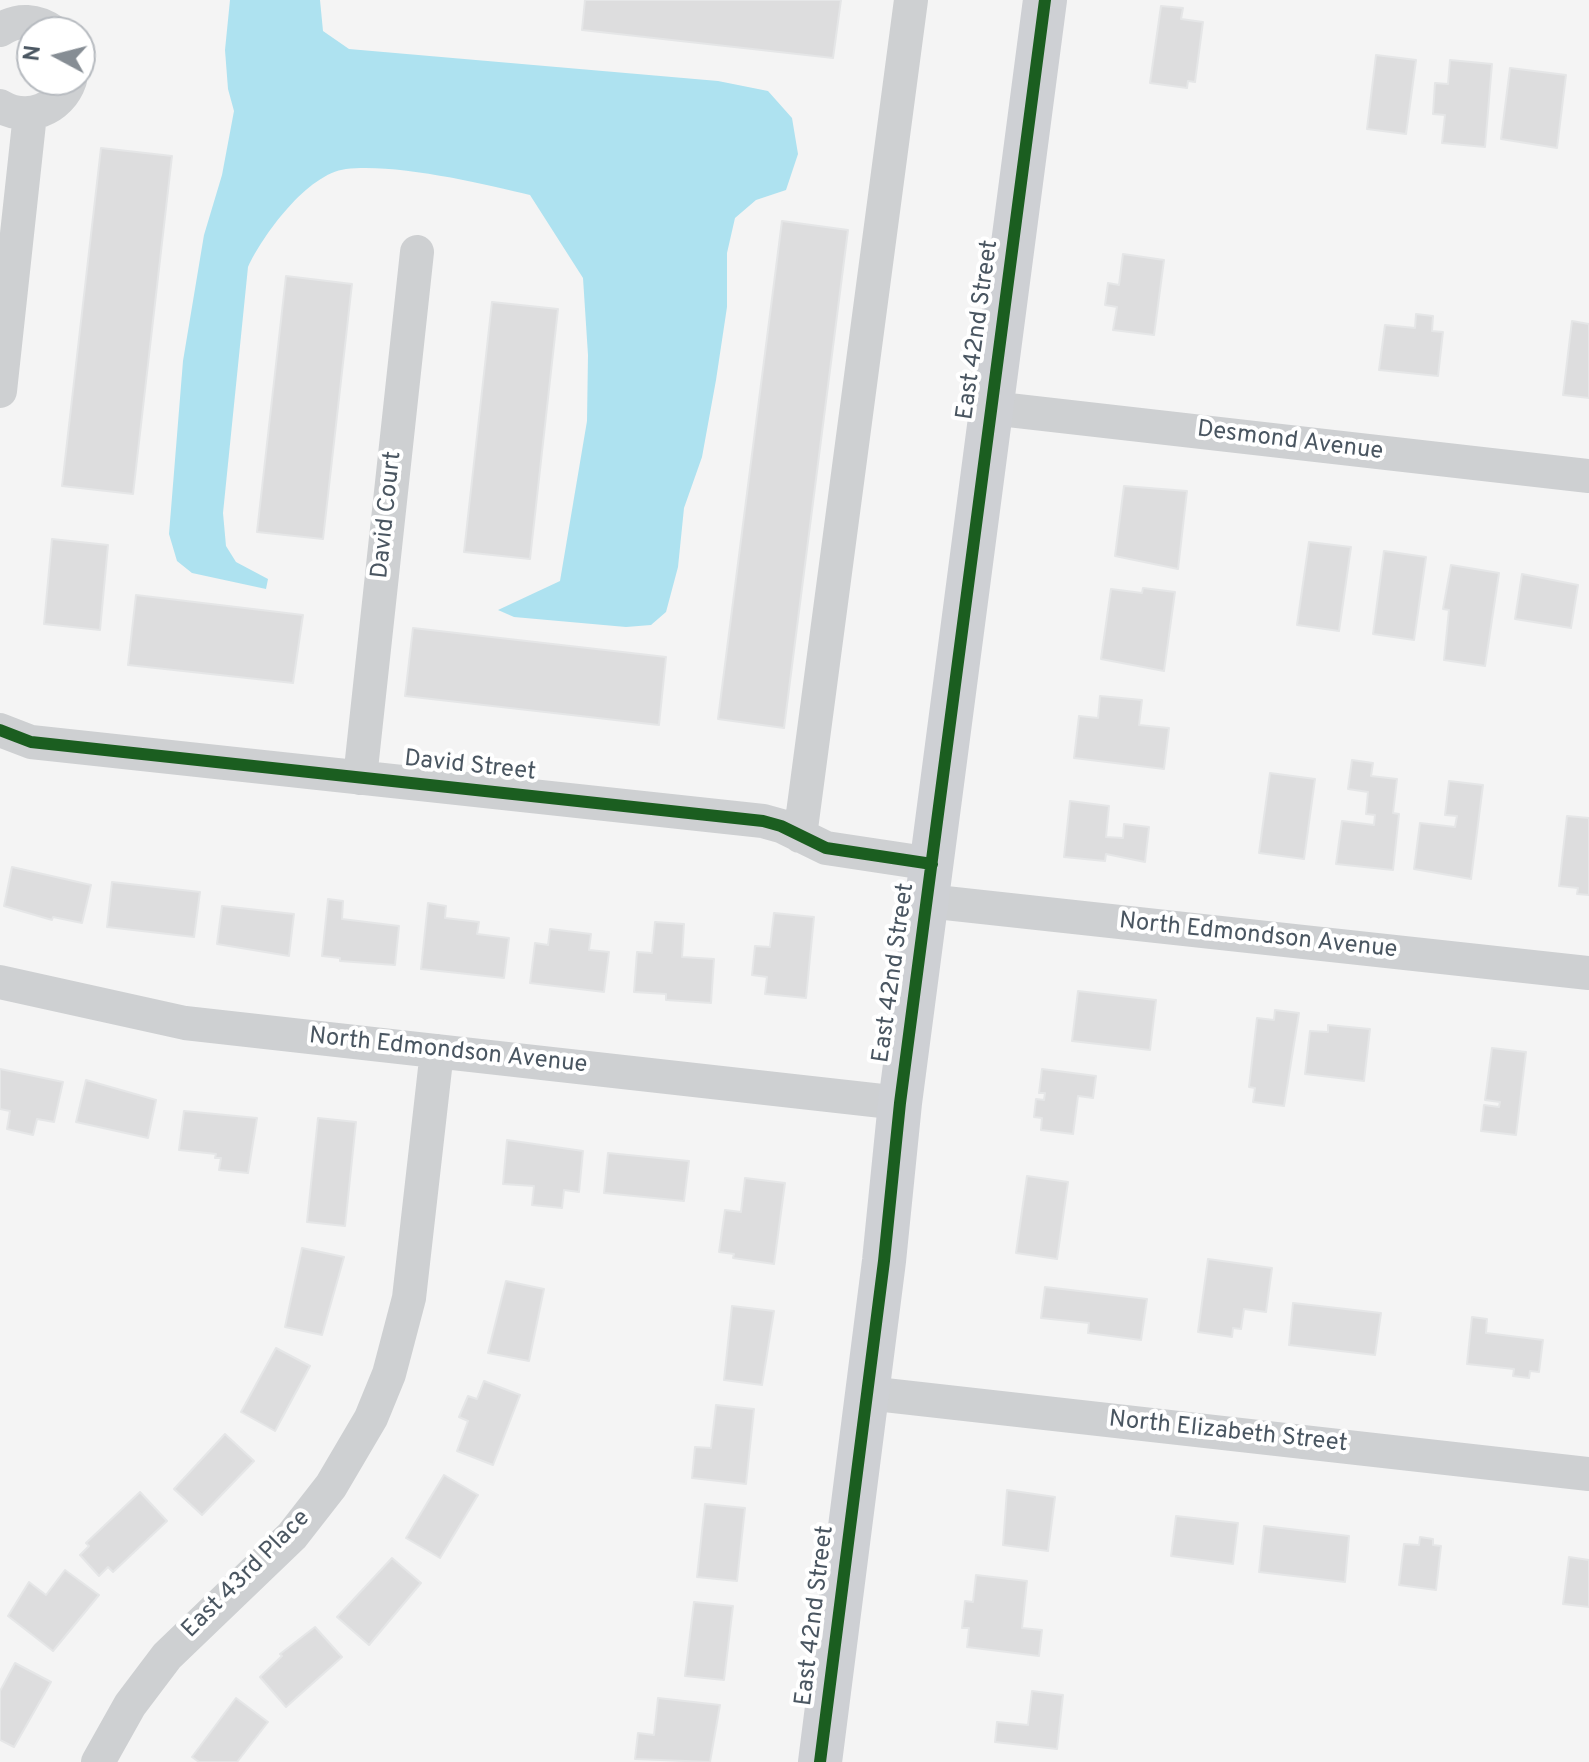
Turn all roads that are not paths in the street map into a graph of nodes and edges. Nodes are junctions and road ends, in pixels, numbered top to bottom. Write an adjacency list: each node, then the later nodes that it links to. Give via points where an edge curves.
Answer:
1 (911, 0): 11 (street)
2 (1045, 0): 7 (street, East 42nd Street)
3 (61, 96): 4 (street)
4 (15, 110): 6 (street)
5 (417, 252): 10 (street, David Court)
6 (0, 391)
7 (991, 408): 8 (street, Desmond Avenue); 12 (street, East 42nd Street)
8 (1589, 476)
9 (0, 730): 10 (street, David Street, via 31,742)
10 (360, 778): 11 (street, David Street, via 763,821)
11 (800, 836): 12 (street, David Street)
12 (930, 882): 13 (street, North Edmondson Avenue); 16 (street, East 42nd Street)
13 (1589, 973)
14 (0, 982): 15 (street, North Edmondson Avenue, via 185,1023)
15 (437, 1051): 16 (street, North Edmondson Avenue); 19 (street, East 43rd Place, via 409,1298 371,1418 331,1486 292,1536 167,1656 130,1705)
16 (900, 1103): 17 (street, East 42nd Street)
17 (867, 1393): 18 (street, North Elizabeth Street); 20 (street, East 42nd Street)
18 (1589, 1474)
19 (98, 1762)
20 (820, 1762)

